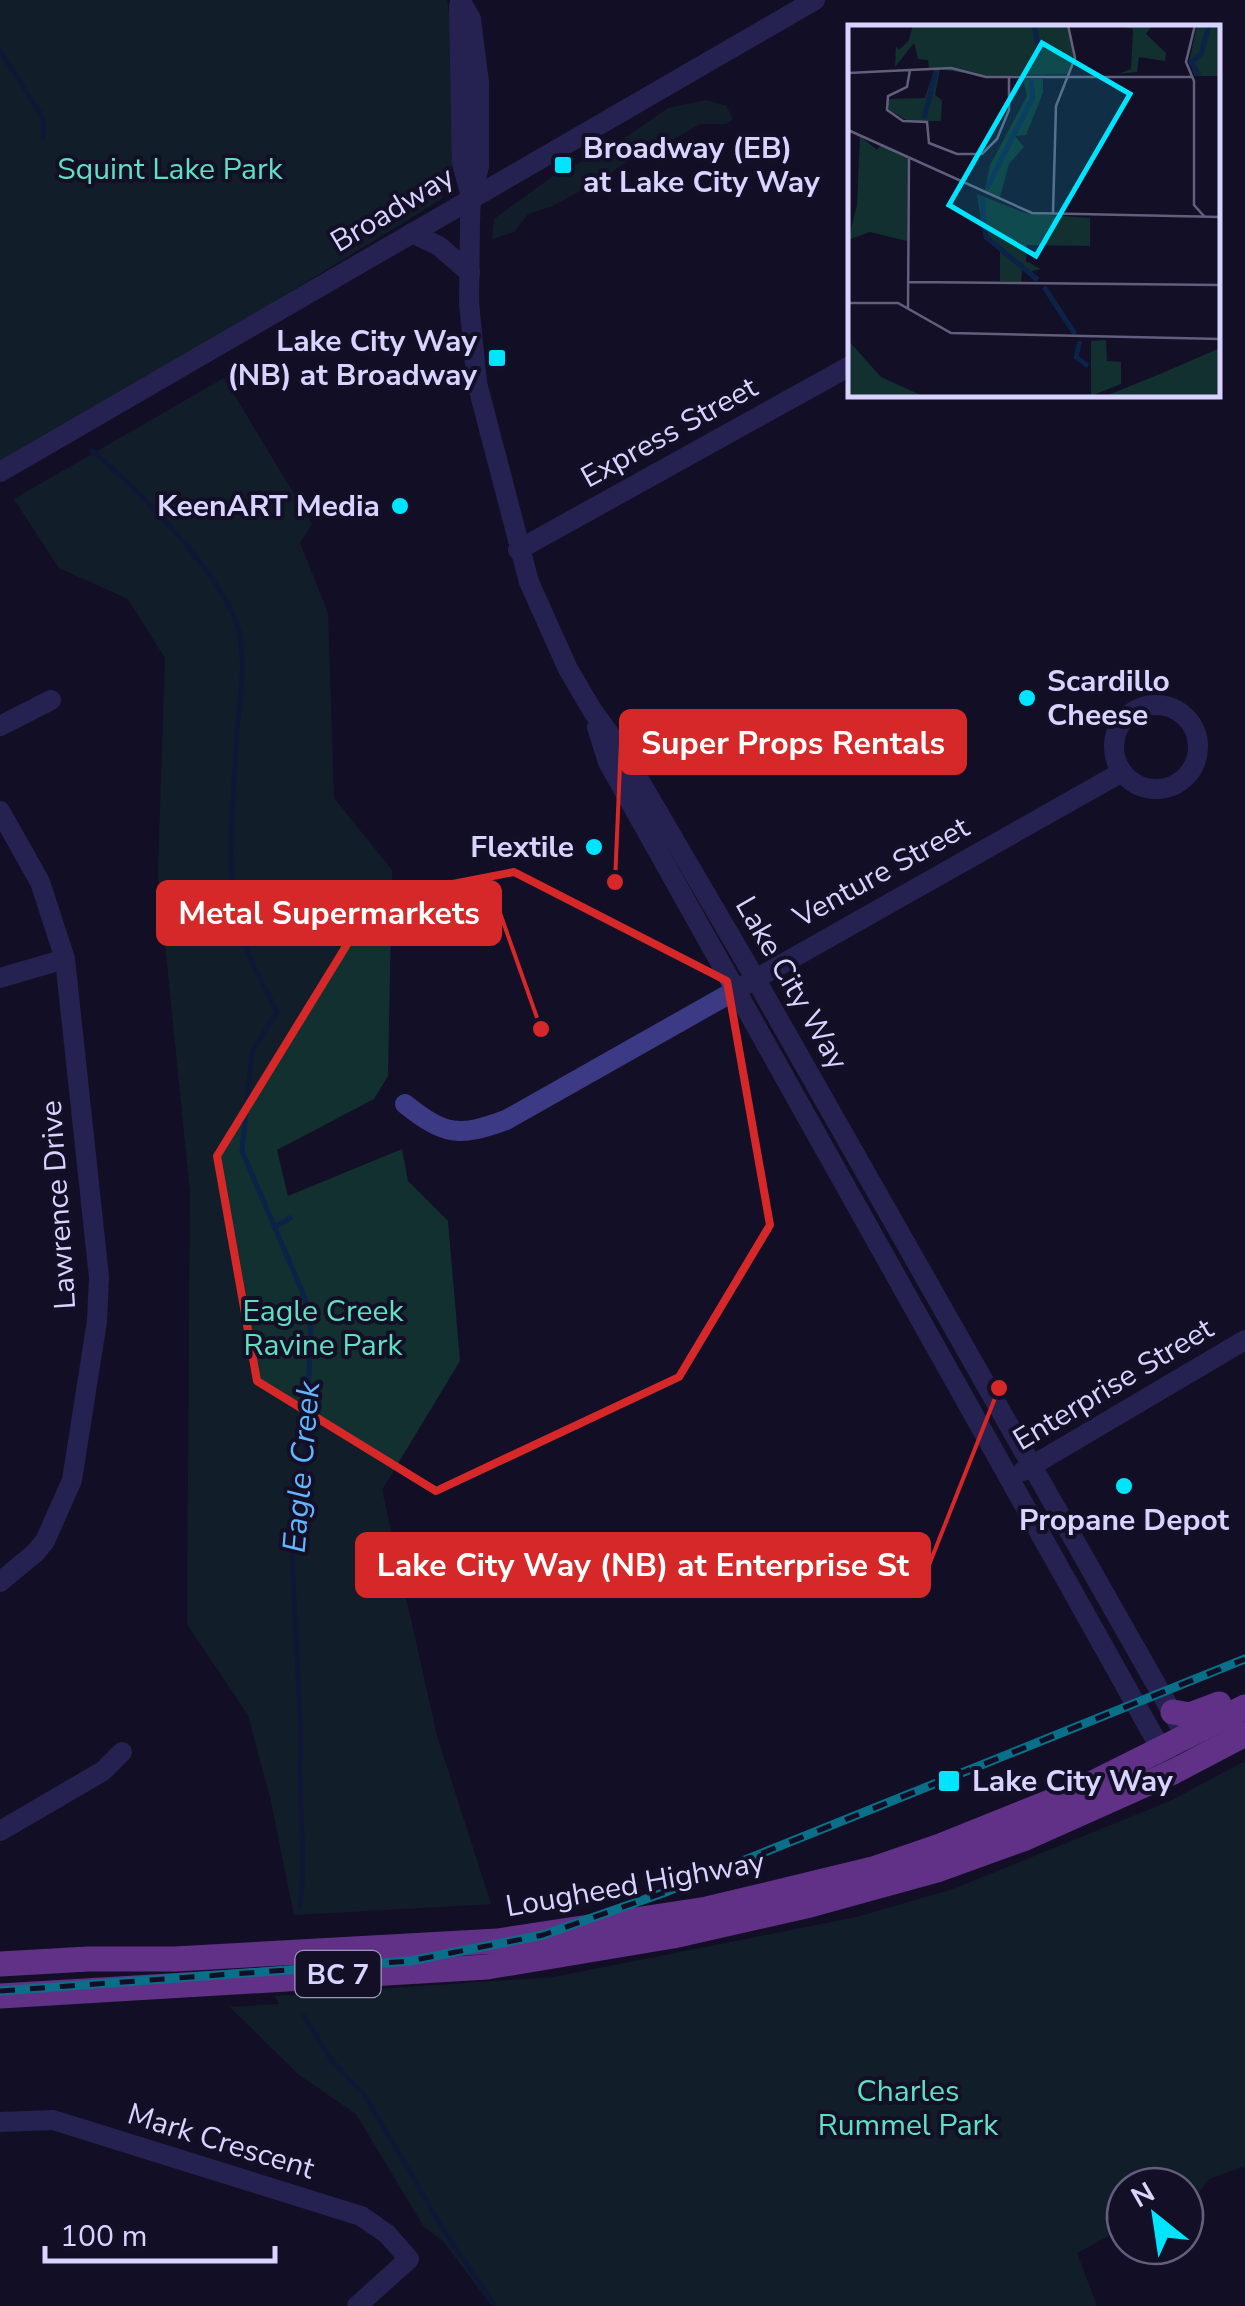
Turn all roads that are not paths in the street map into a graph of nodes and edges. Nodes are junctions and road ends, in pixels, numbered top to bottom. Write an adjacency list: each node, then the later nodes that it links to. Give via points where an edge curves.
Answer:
1 (459, 0): 3 (street, Lake City Way, via 463,176)
2 (816, 0): 3 (street, Broadway)
3 (470, 197): 4 (street, Broadway); 5 (street, Lake City Way)
4 (412, 233): 5 (street); 7 (street, Broadway)
5 (470, 273): 8 (street, Lake City Way, via 477,383)
6 (848, 367): 8 (street, Express Street)
7 (0, 472)
8 (518, 550): 10 (street, Lake City Way)
9 (51, 700): 11 (street)
10 (592, 710): 16 (street, Lake City Way); 17 (street, Lake City Way, via 608,762)
11 (0, 726)
12 (1122, 772): 12 (street, via 1157,790 1181,781 1197,758 1187,718 1148,706 1124,720 1114,746); 16 (street, Venture Street)
13 (0, 811): 14 (street, Lawrence Drive, via 40,882)
14 (66, 959): 15 (street); 22 (street, Lawrence Drive, via 99,1299 68,1490 44,1542)
15 (0, 978)
16 (755, 978): 17 (street, Venture Street); 20 (street, Lake City Way)
17 (734, 990): 18 (street, Venture Street, via 479,1130 452,1133); 21 (street, Lake City Way)
18 (405, 1104)
19 (1245, 1340): 20 (street, Enterprise Street)
20 (1032, 1464): 21 (street, Enterprise Street); 25 (street, Lake City Way)
21 (1011, 1479): 29 (street, Lake City Way)
22 (3, 1573)
23 (1245, 1690): 25 (main road, via 1204,1712)
24 (1245, 1707): 27 (main road, Lougheed Highway / BC 7)
25 (1172, 1712): 27 (street, Lake City Way)
26 (1245, 1734): 27 (main road, Lougheed Highway / BC 7)
27 (1192, 1748): 29 (main road, Lougheed Highway / BC 7)
28 (122, 1752): 30 (street, via 103,1771)
29 (1167, 1761): 31 (main road, Lougheed Highway / BC 7, via 873,1869 708,1909 498,1941); 32 (main road, Lougheed Highway / BC 7, via 1024,1838 937,1870 608,1949 487,1967)
30 (0, 1831)
31 (0, 1964)
32 (0, 1996)
33 (0, 2122): 34 (street, Mark Crescent, via 53,2120 361,2216 408,2259)
34 (358, 2306)

